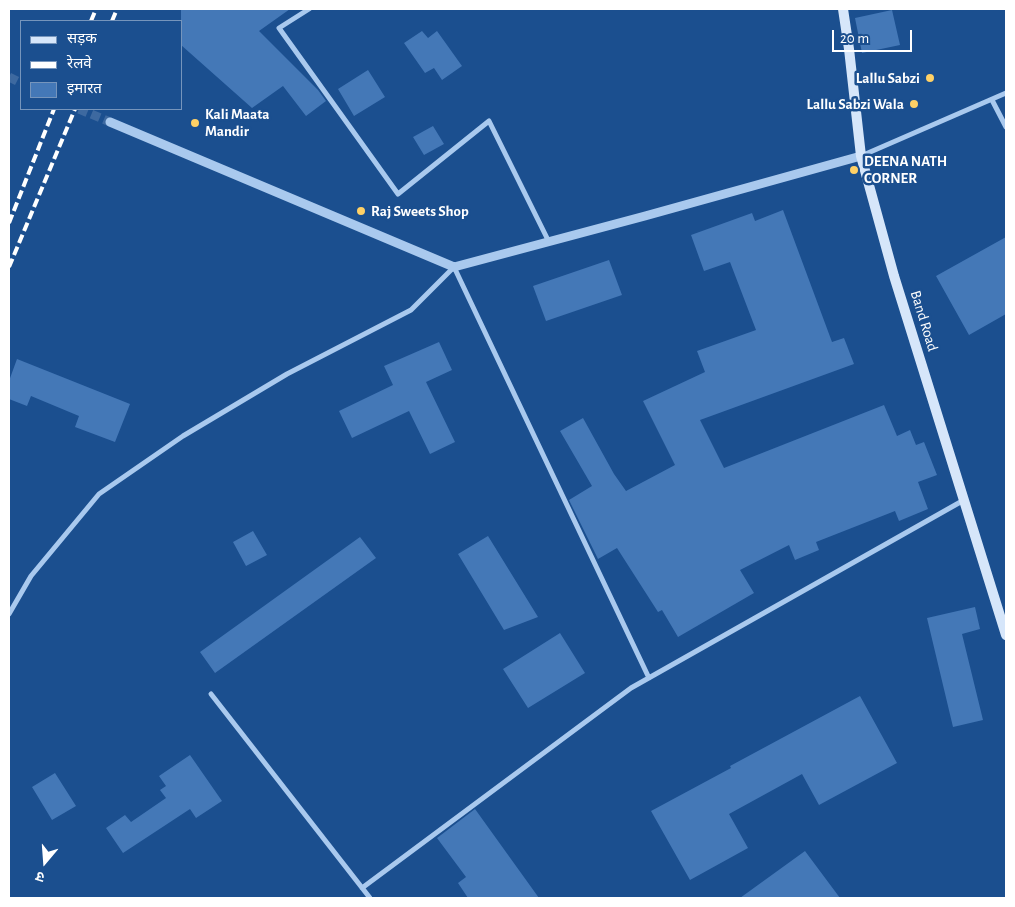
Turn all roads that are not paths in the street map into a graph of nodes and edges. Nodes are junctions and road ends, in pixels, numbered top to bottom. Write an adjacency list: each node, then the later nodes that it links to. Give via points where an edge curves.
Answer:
1 (309, 9): 8 (street, via 279,28 398,194 490,121)
2 (843, 9): 7 (main road, Band Road)
3 (1006, 93): 4 (street)
4 (992, 100): 6 (street); 7 (street)
5 (110, 122): 9 (street)
6 (1006, 127)
7 (861, 156): 8 (street); 10 (main road, Band Road, via 894,276)
8 (549, 242): 9 (street)
9 (454, 267): 11 (street, via 411,310 286,374 183,436 99,494 31,576); 13 (street)
10 (964, 500): 12 (main road, Band Road); 13 (street)
11 (9, 614)
12 (1006, 635)
13 (649, 678): 15 (street, via 631,688)
14 (211, 694): 15 (street)
15 (362, 888): 16 (street)
16 (370, 898)

